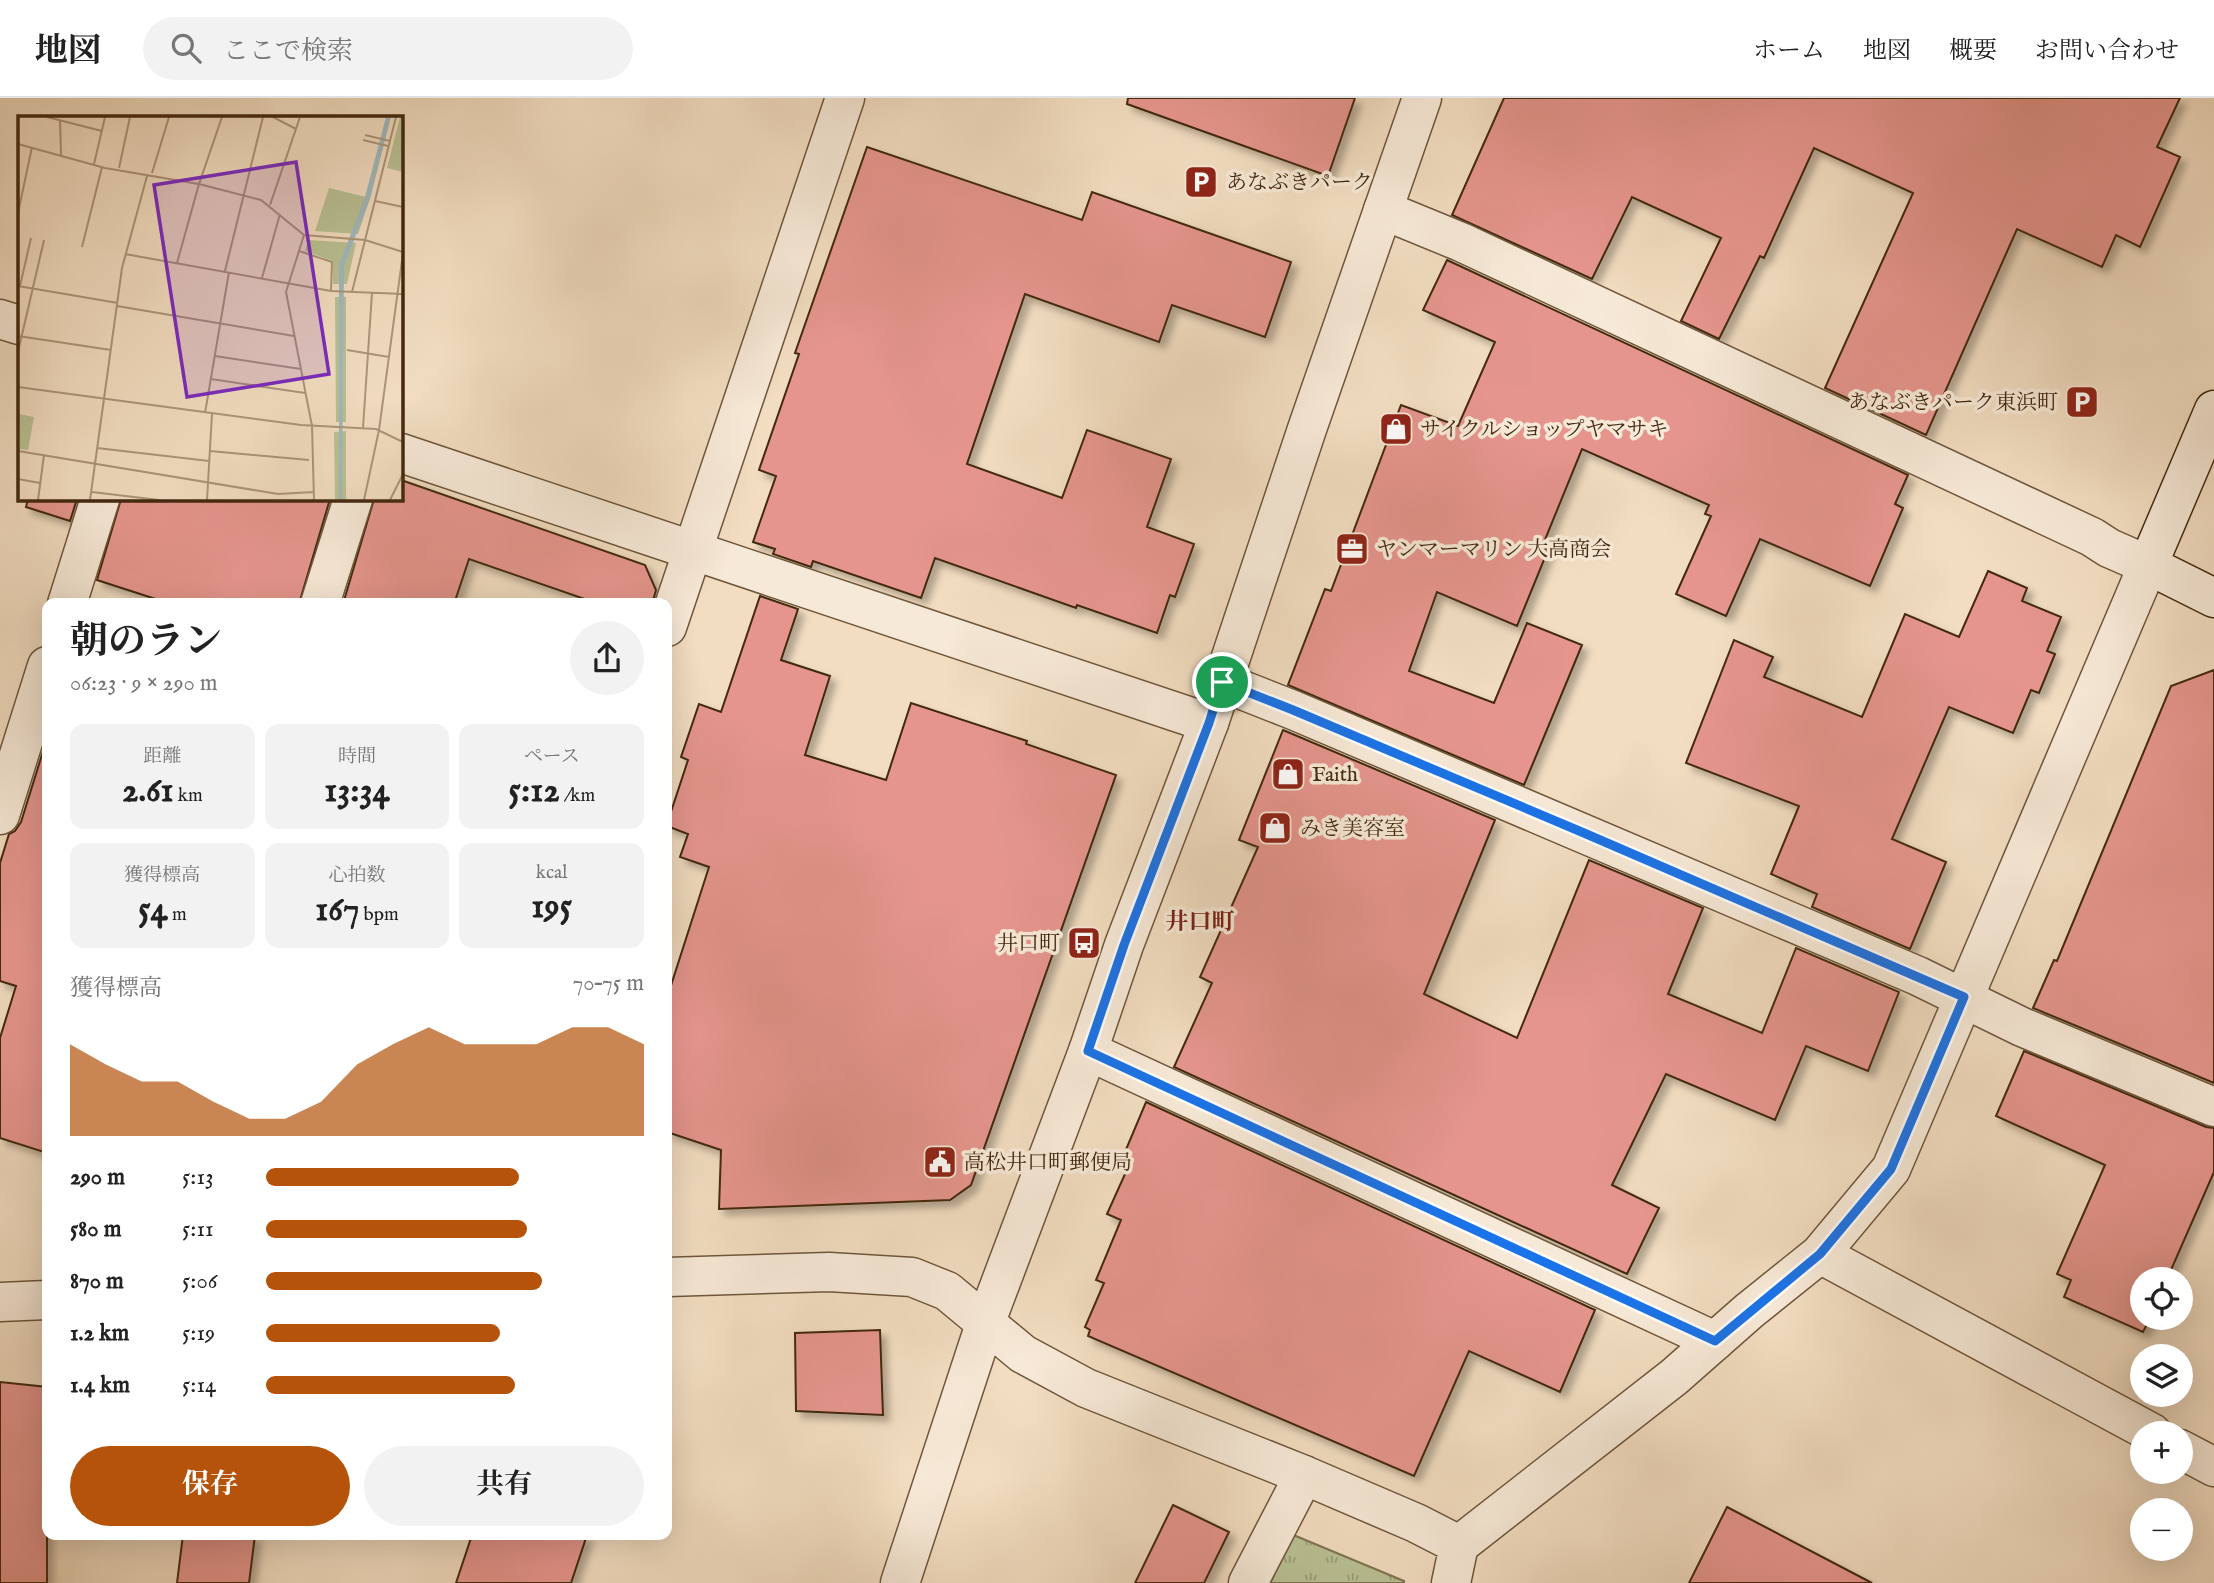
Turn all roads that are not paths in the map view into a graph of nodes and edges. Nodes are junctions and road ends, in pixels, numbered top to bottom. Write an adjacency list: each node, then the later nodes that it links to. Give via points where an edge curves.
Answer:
1 (845, 98): 10 (street)
2 (1422, 98): 3 (street)
3 (1383, 209): 11 (street); 17 (street)
4 (0, 319): 5 (street)
5 (18, 325)
6 (2214, 410): 11 (street)
7 (402, 453): 10 (street)
8 (100, 500): 12 (street)
9 (353, 500): 13 (street)
10 (693, 551): 15 (street); 18 (street)
11 (2148, 565): 14 (street); 20 (street)
12 (69, 598)
13 (322, 598)
14 (2214, 598)
15 (672, 612)
16 (42, 682): 19 (street)
17 (1222, 682): 18 (street); 20 (street)
18 (1209, 723): 21 (street)
19 (0, 815)
20 (1964, 997): 22 (street, via 2022,1027); 23 (street, via 1891,1169)
21 (1088, 1051): 27 (street); 28 (street)
22 (2214, 1107)
23 (1820, 1254): 28 (street); 29 (street)
24 (672, 1277): 27 (street, via 829,1272 912,1277 947,1291)
25 (42, 1300): 26 (street)
26 (0, 1302)
27 (985, 1324): 32 (street, via 1023,1354 1086,1388); 34 (street)
28 (1715, 1341): 33 (street)
29 (2130, 1422)
30 (2193, 1456): 31 (street)
31 (2214, 1467)
32 (1304, 1475): 33 (street); 35 (street)
33 (1459, 1545): 36 (street)
34 (900, 1583)
35 (1248, 1583)
36 (1451, 1583)

